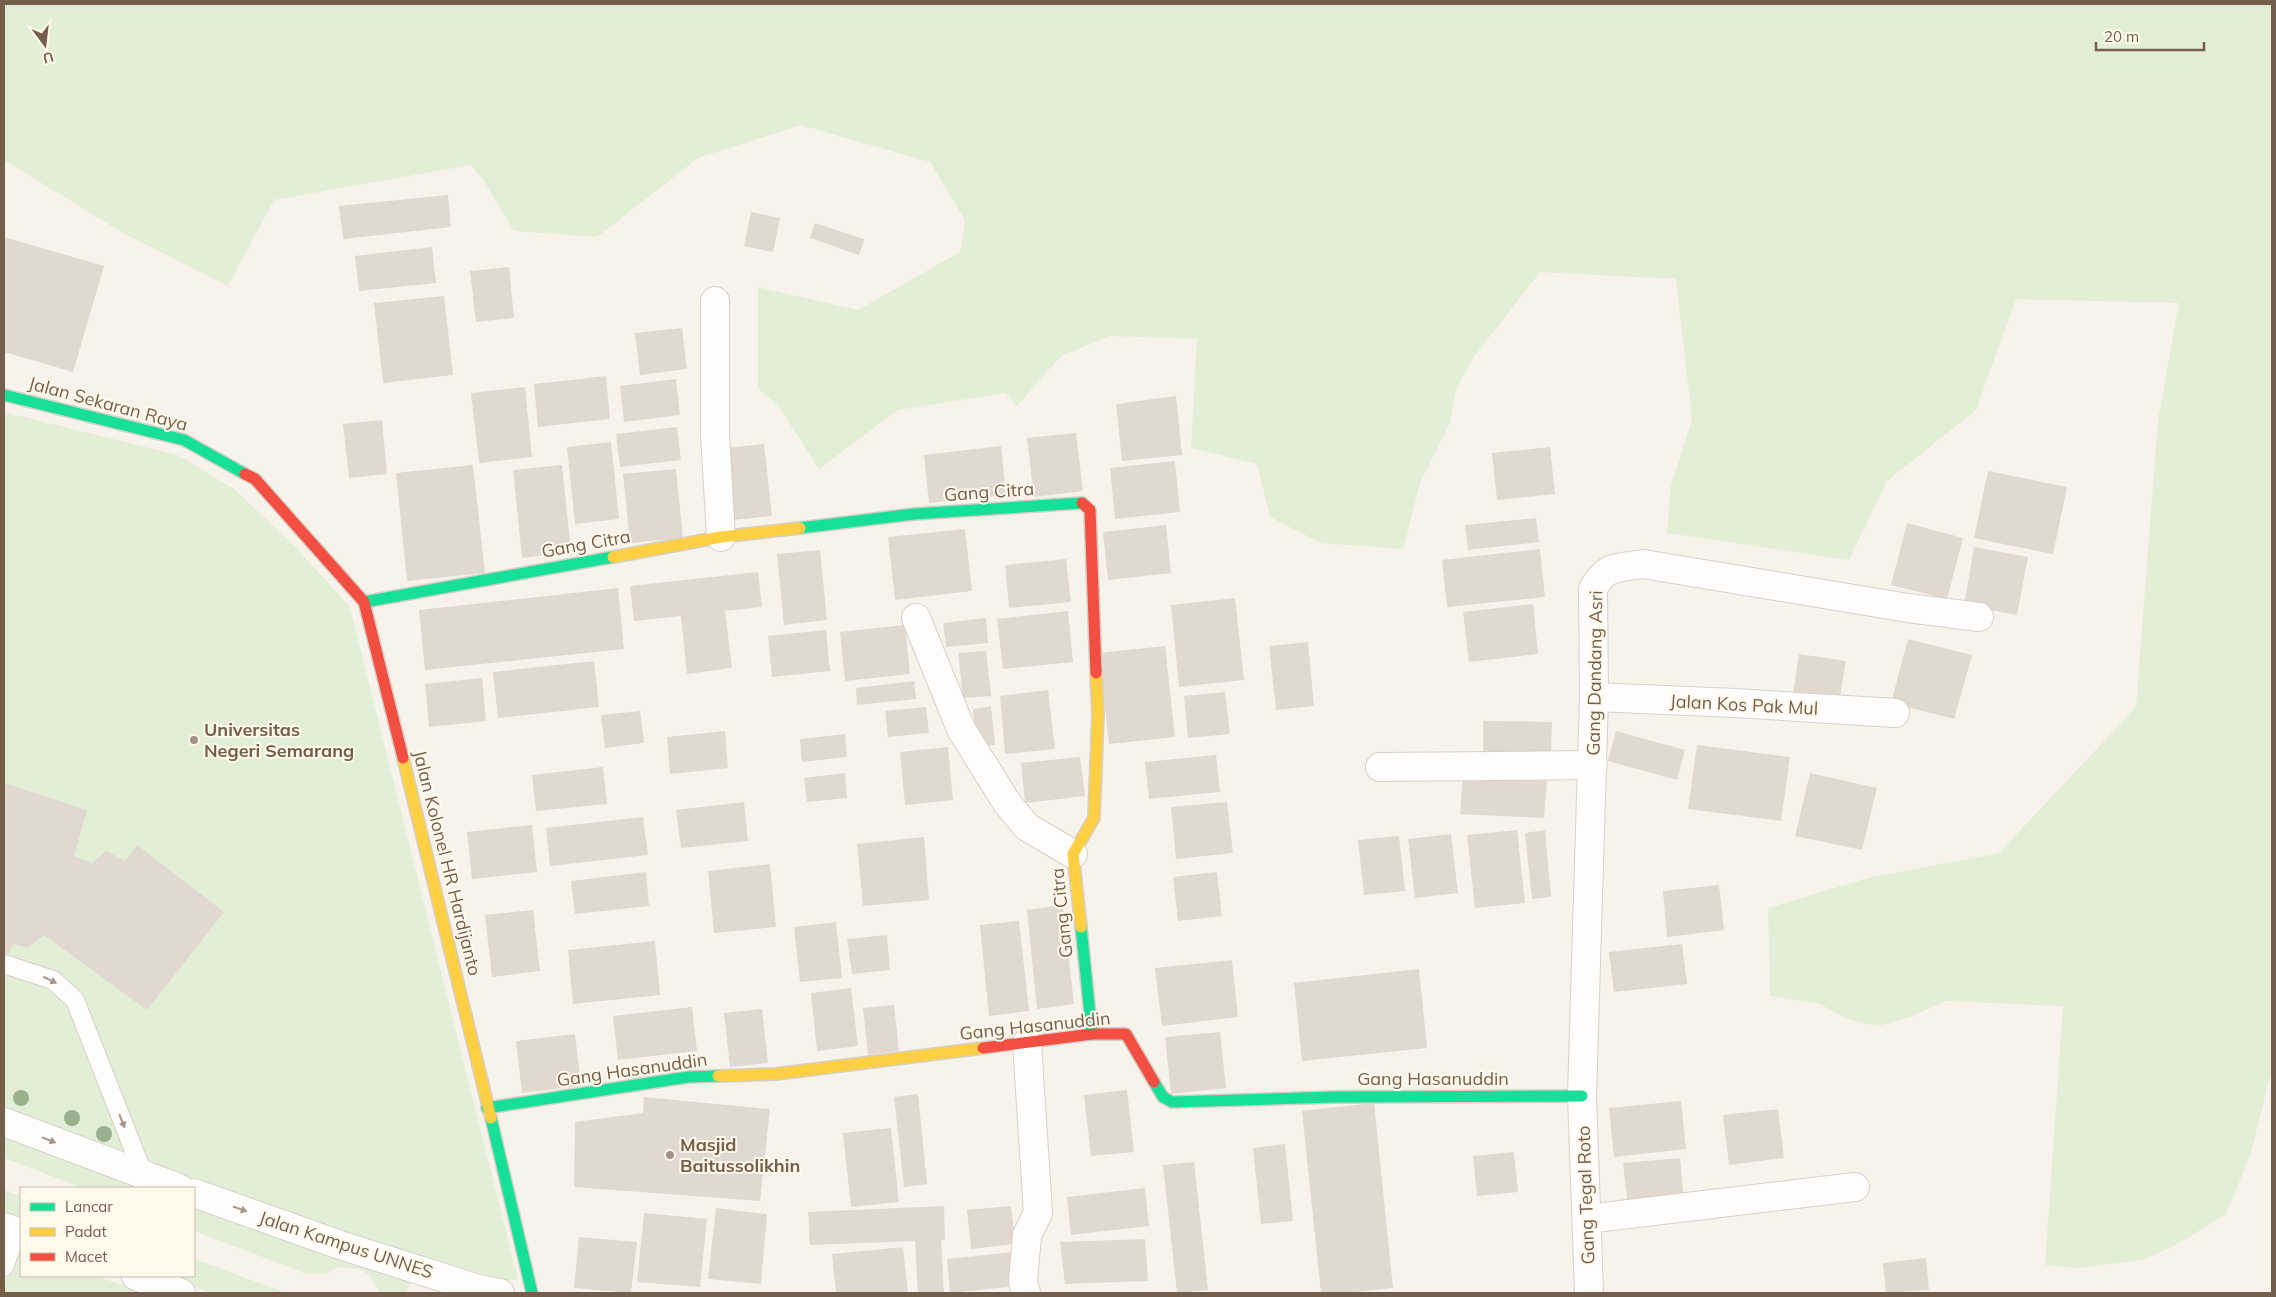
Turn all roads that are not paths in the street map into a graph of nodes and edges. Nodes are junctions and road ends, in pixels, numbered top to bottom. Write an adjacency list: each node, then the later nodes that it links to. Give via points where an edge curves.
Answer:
1 (715, 301): 4 (street, via 715,434)
2 (4, 395): 3 (street, Jalan Sekaran Raya, via 184,440)
3 (255, 480): 5 (street, Jalan Kolonel HR Hardijanto)
4 (721, 537): 5 (street, Gang Citra); 12 (street, Gang Citra, via 914,514 1084,503 1090,510 1098,713 1094,818)
5 (364, 602): 17 (street, Jalan Kolonel HR Hardijanto, via 450,940)
6 (1979, 617): 8 (street, Gang Dandang Asri, via 1643,564 1611,569 1600,576 1593,589)
7 (916, 618): 12 (street, via 961,729 1007,803 1027,827)
8 (1594, 698): 9 (street, Jalan Kos Pak Mul); 10 (street, Gang Dandang Asri)
9 (1894, 713)
10 (1593, 765): 11 (street); 16 (street, Gang Dandang Asri)
11 (1380, 767)
12 (1073, 854): 14 (street, Gang Citra)
13 (4, 964): 19 (lane, one-way to 19, via 53,980 75,1000)
14 (1092, 1034): 15 (street, Gang Hasanuddin); 16 (street, Gang Hasanuddin, via 1126,1034 1163,1097 1172,1102 1334,1097)
15 (1027, 1044): 17 (street, Gang Hasanuddin, via 776,1074 688,1077); 30 (street, via 1038,1213 1027,1235 1023,1282)
16 (1582, 1096): 23 (street, Gang Tegal Roto)
17 (487, 1108): 29 (street, Jalan Kolonel HR Hardijanto)
18 (4, 1122): 19 (street, one-way to 19)
19 (144, 1176): 20 (street)
20 (177, 1187)
21 (1855, 1187): 23 (street)
22 (195, 1193): 27 (street, Jalan Kampus UNNES, one-way to 27, via 340,1245)
23 (1587, 1219): 31 (street, Gang Tegal Roto)
24 (14, 1231): 25 (lane)
25 (4, 1266)
26 (139, 1277): 28 (street)
27 (488, 1292)
28 (181, 1293)
29 (532, 1293)
30 (1026, 1293)
31 (1589, 1293)

